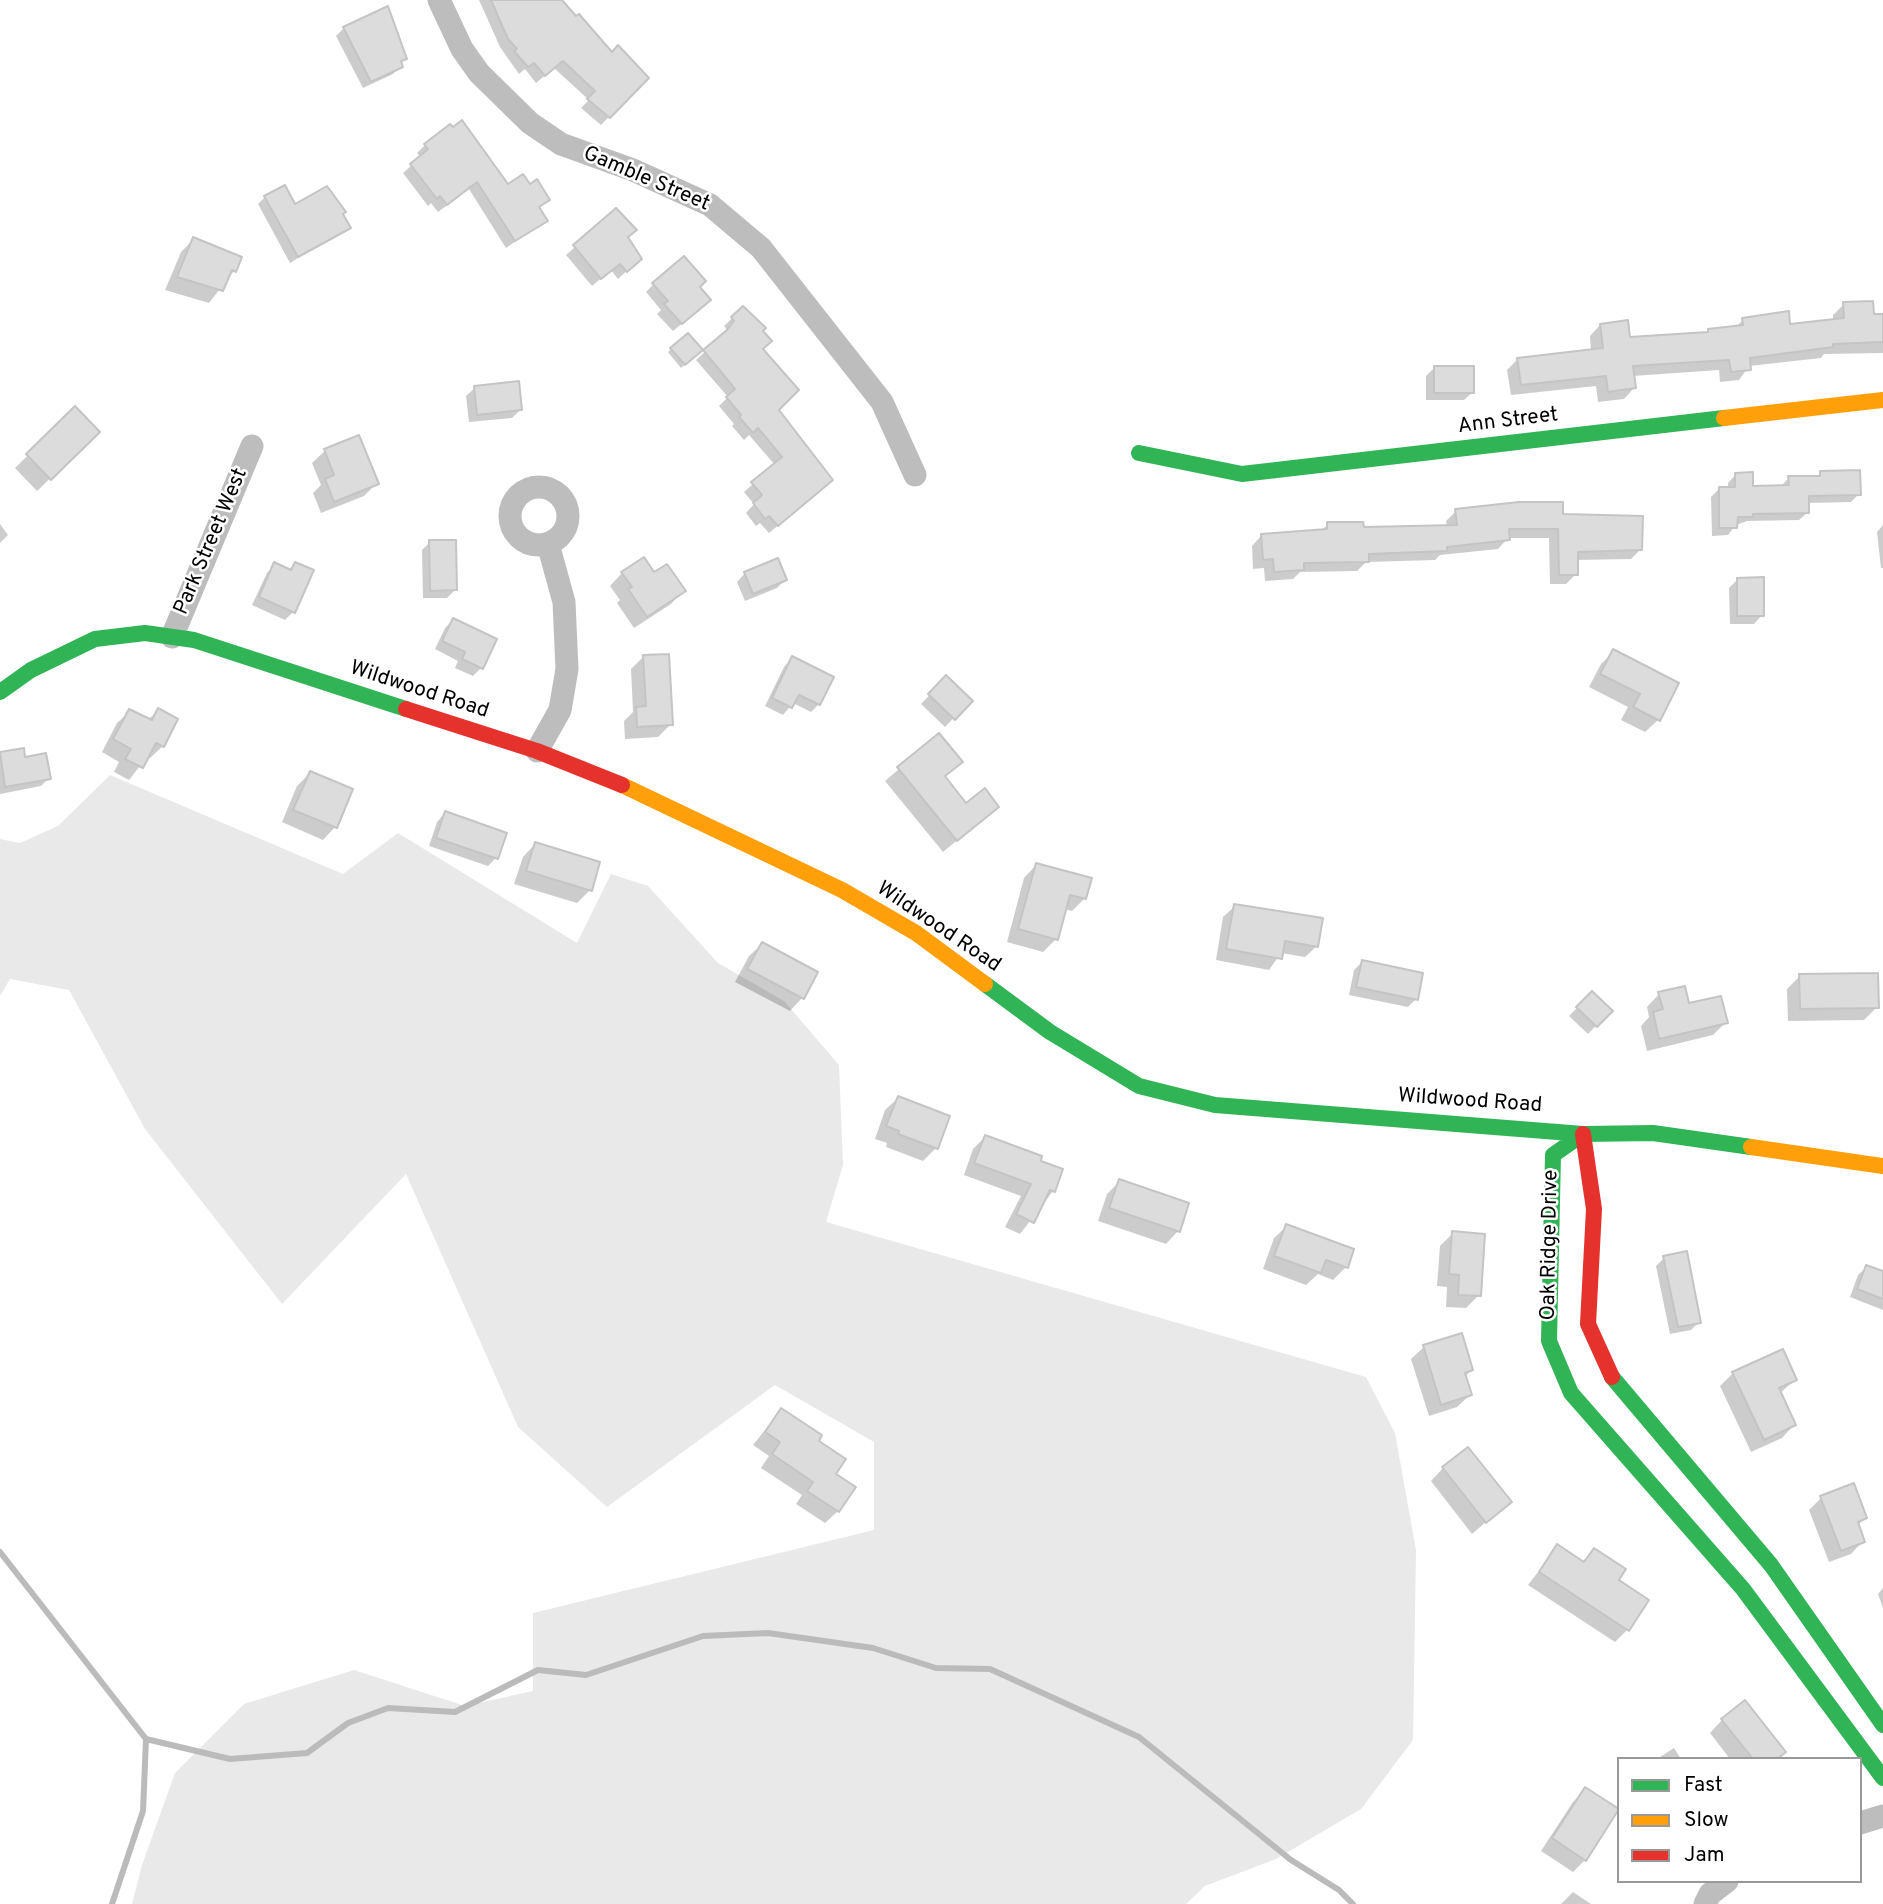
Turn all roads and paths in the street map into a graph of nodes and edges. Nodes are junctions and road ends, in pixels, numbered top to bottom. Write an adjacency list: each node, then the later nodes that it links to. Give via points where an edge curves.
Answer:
1 (439, 0): 5 (street, Gamble Street, via 479,73 530,122 561,144 710,205 761,248 882,402)
2 (1883, 400): 4 (street, Ann Street, via 1242,474)
3 (252, 446): 7 (street, Park Street West)
4 (1139, 453)
5 (915, 475)
6 (548, 544): 9 (street, via 564,602 567,669 560,710)
7 (172, 637): 8 (street, Wildwood Road, via 145,633 95,639 31,670); 9 (street, Wildwood Road, via 194,640)
8 (0, 692)
9 (537, 751): 10 (street, Wildwood Road, via 630,788 842,890 916,933 1050,1032 1139,1086 1215,1105)
10 (1583, 1134): 11 (street, Wildwood Road, via 1653,1133); 12 (street, Oak Ridge Drive, via 1594,1209 1588,1324 1608,1373); 13 (street, Oak Ridge Drive, via 1553,1155 1549,1341 1571,1393)
11 (1883, 1166)
12 (1649, 1423): 13 (street); 14 (street, Oak Ridge Drive)
13 (1619, 1449): 15 (street, Oak Ridge Drive)
14 (1771, 1565): 15 (street); 16 (street, Oak Ridge Drive)
15 (1743, 1589): 17 (street, Oak Ridge Drive)
16 (1883, 1724)
17 (1883, 1778)
18 (1883, 1815): 19 (street)
19 (1862, 1822)
20 (1724, 1883): 21 (street)
21 (1704, 1904)

